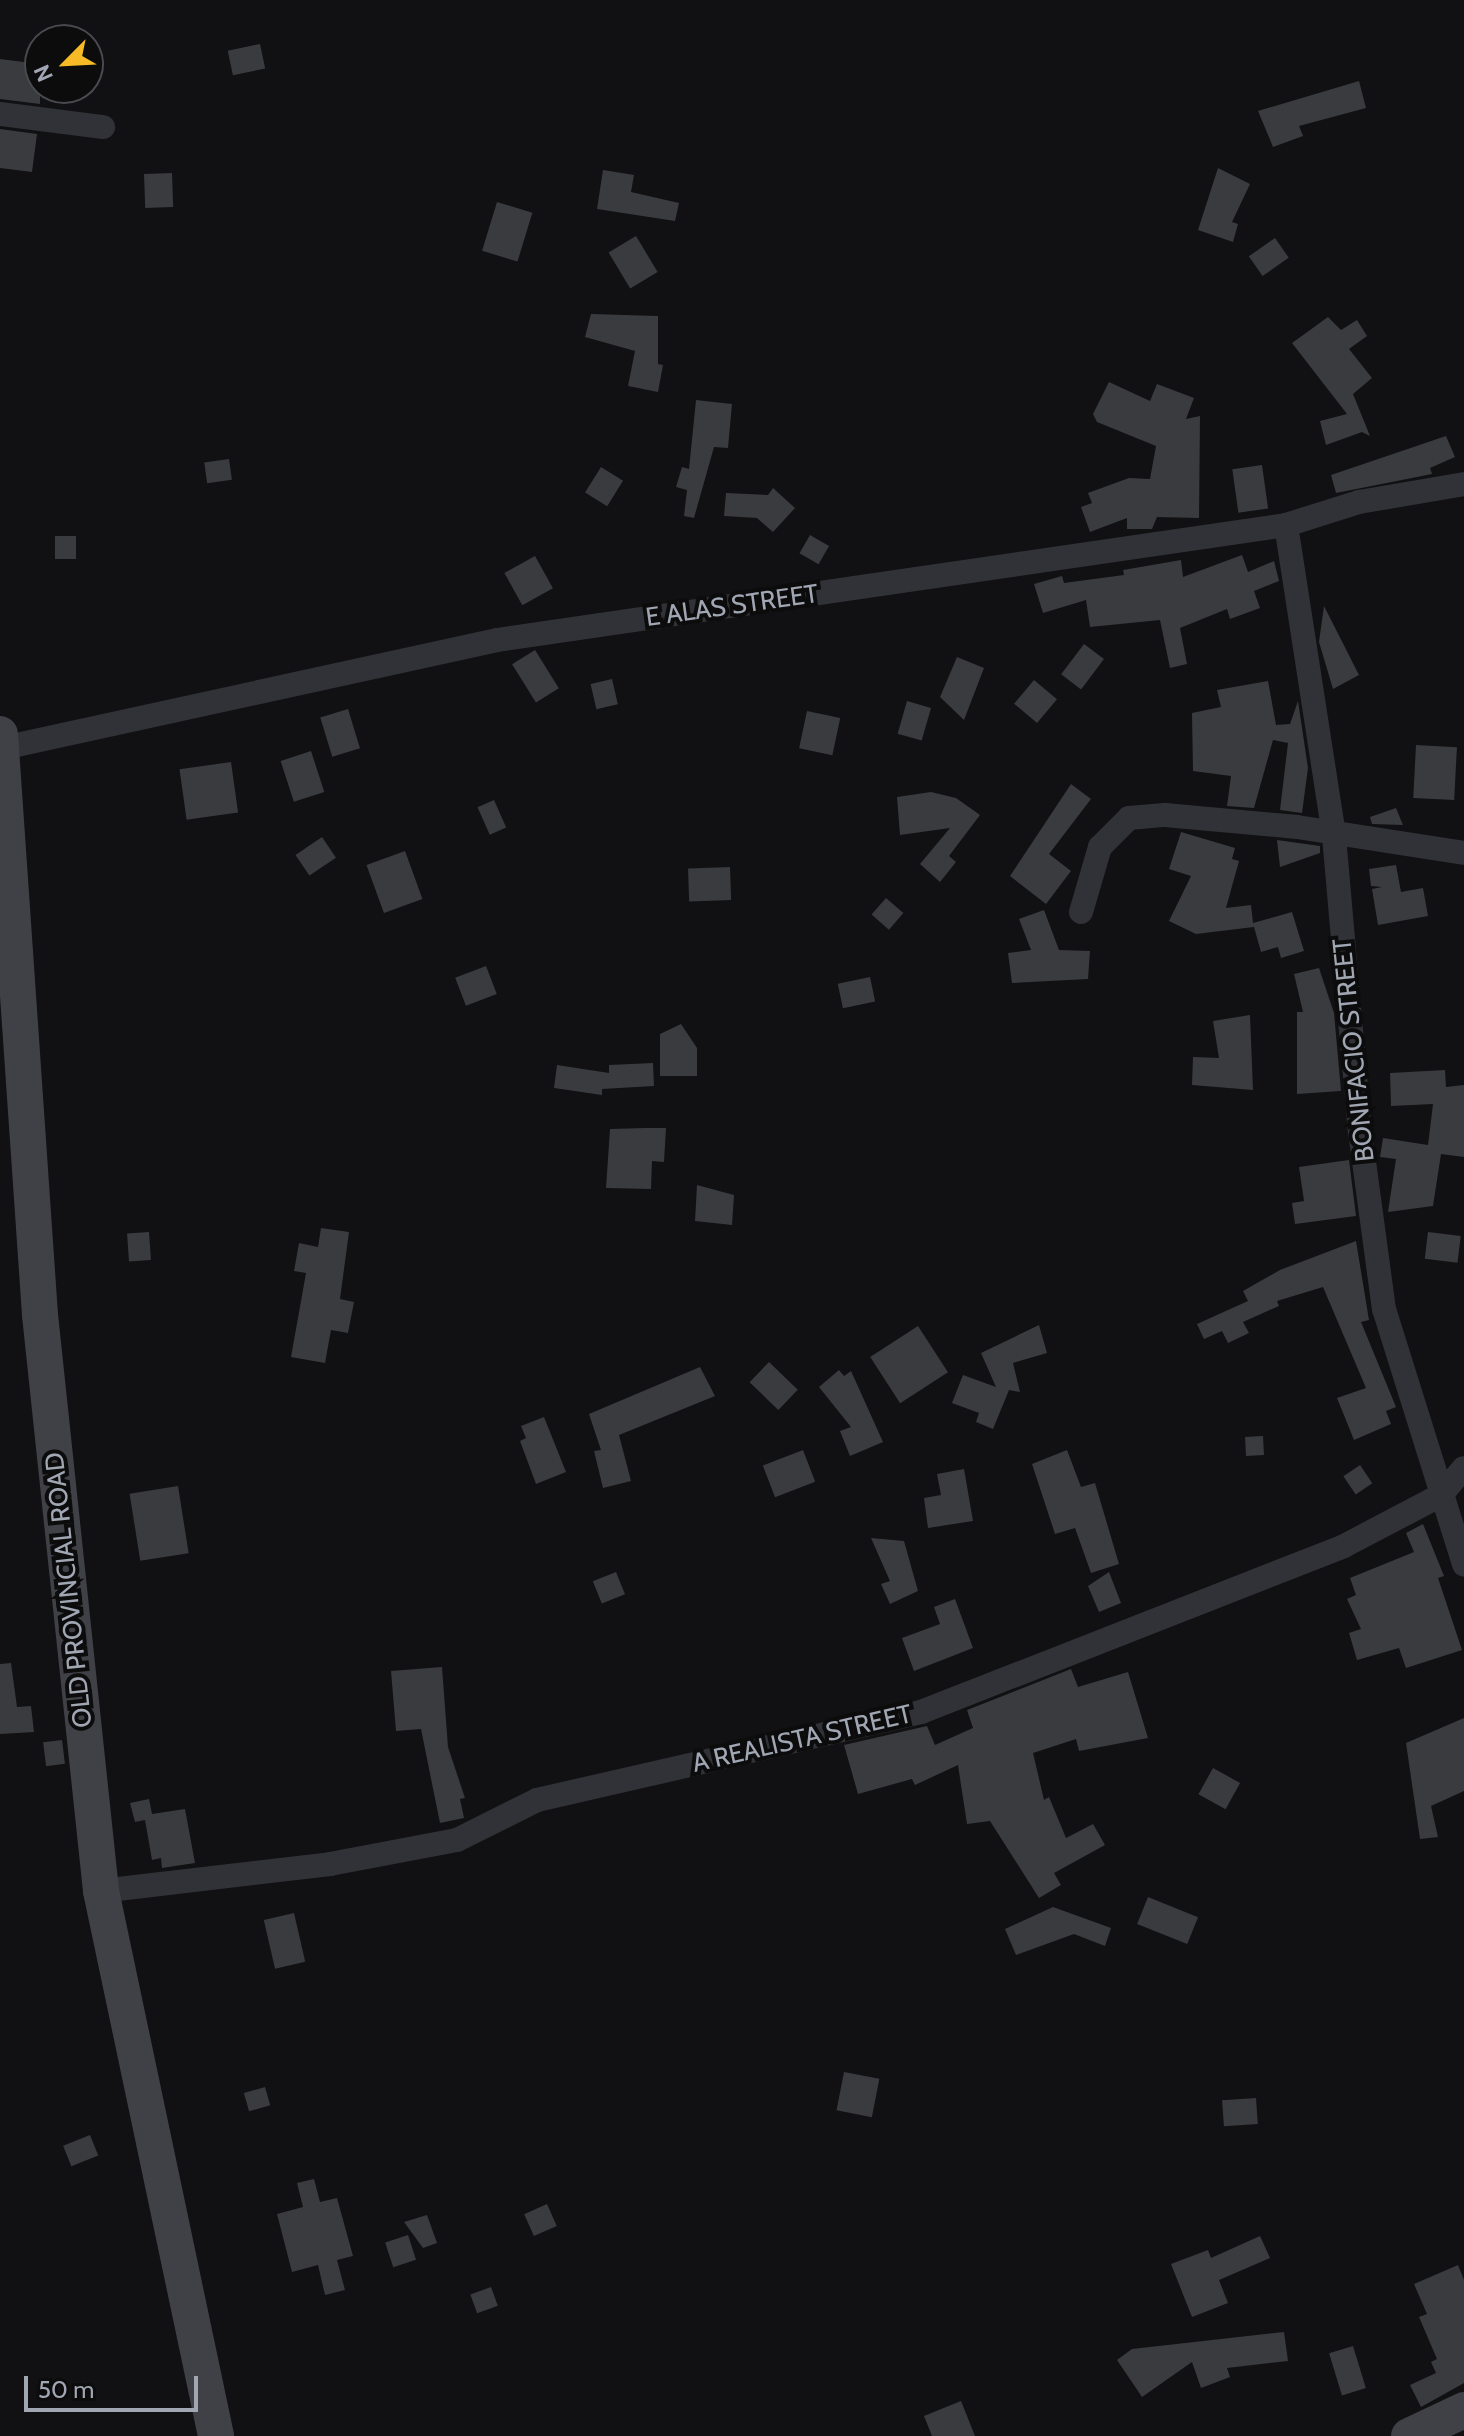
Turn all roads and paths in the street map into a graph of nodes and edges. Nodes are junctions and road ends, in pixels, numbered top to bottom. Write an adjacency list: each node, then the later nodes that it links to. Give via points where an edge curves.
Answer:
1 (0, 114): 2 (street)
2 (103, 127)
3 (1464, 484): 4 (street, E ALAS STREET, via 1359,502)
4 (1286, 525): 5 (street, E ALAS STREET, via 497,640); 6 (street, BONIFACIO STREET)
5 (1, 741): 12 (main road, OLD PROVINCIAL ROAD, via 40,1315)
6 (1334, 836): 7 (street); 8 (street, via 1165,815 1129,818 1100,847); 10 (street, BONIFACIO STREET, via 1360,1132 1384,1309)
7 (1464, 853)
8 (1081, 912)
9 (1464, 1468): 10 (street, A REALISTA STREET)
10 (1441, 1495): 11 (street, BONIFACIO STREET); 12 (street, A REALISTA STREET, via 1344,1546 921,1712 537,1800 457,1840 330,1864)
11 (1464, 1565)
12 (101, 1891): 14 (main road, OLD PROVINCIAL ROAD)
13 (1464, 2410): 15 (main road)
14 (216, 2436)
15 (1409, 2436)

